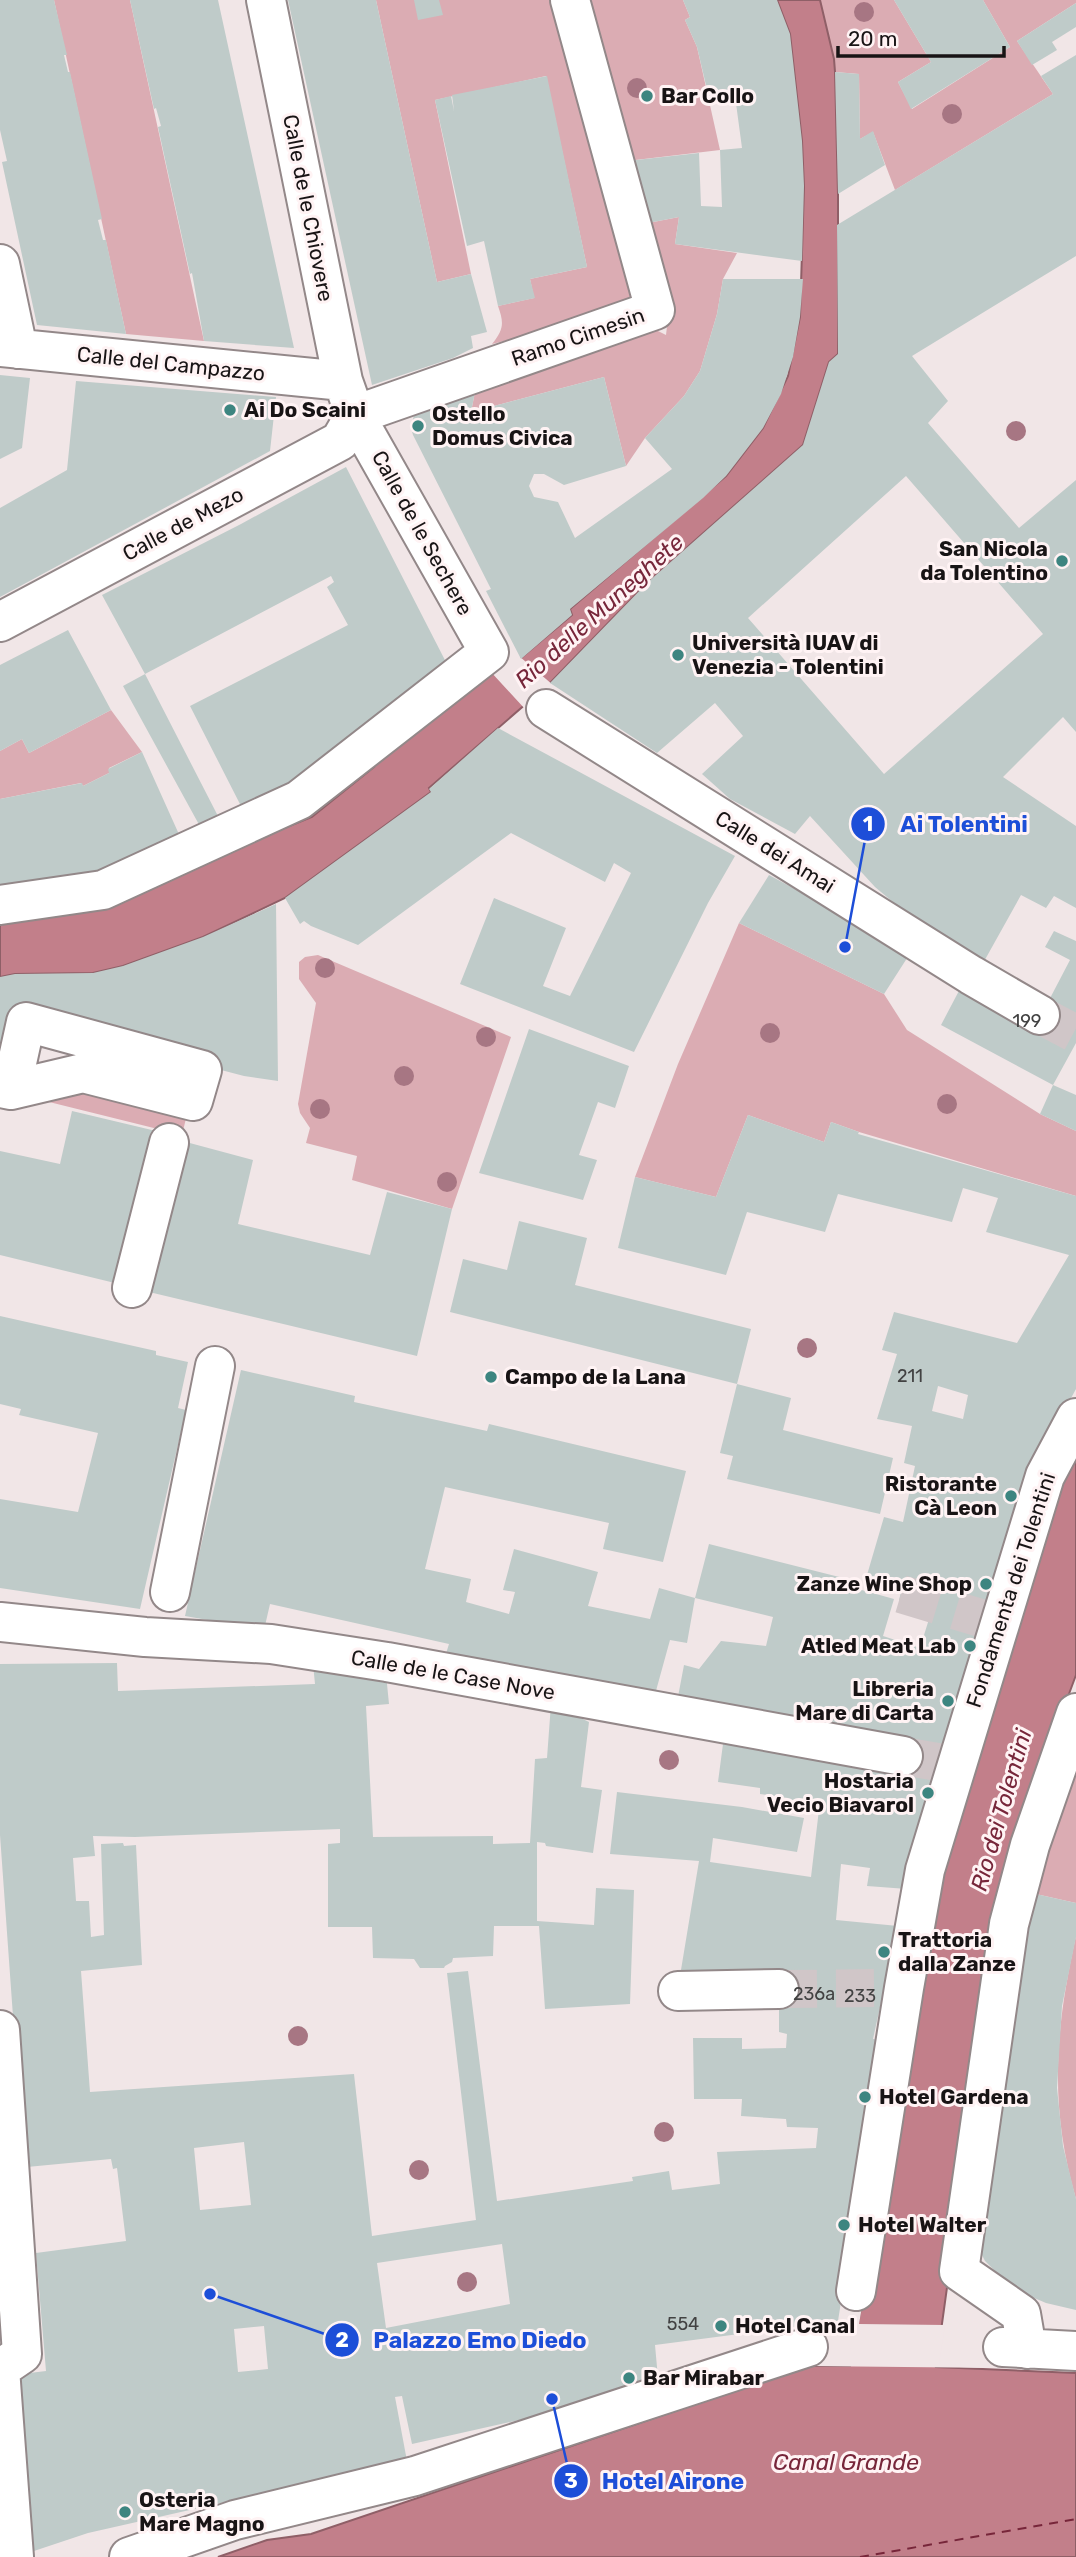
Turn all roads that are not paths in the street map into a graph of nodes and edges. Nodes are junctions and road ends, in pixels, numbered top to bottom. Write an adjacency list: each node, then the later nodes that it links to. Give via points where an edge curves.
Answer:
1 (266, 0): 5 (street, Calle de le Chiovere)
2 (570, 0): 5 (street, Ramo Cimesin, via 659,319)
3 (0, 264): 4 (street)
4 (9, 348): 5 (street, Calle del Campazzo)
5 (349, 398): 6 (street, Calle de Mezo, via 340,441); 8 (street, Calle de le Sechere, via 489,652 299,800 103,890)
6 (0, 622)
7 (546, 709): 9 (street, Calle dei Amai)
8 (0, 905)
9 (1041, 1015)
10 (87, 1057): 11 (street); 12 (street); 12 (street, via 26,1022)
11 (159, 1075)
12 (11, 1088)
13 (169, 1143): 14 (street)
14 (132, 1288)
15 (215, 1366): 17 (street)
16 (1076, 1418): 24 (street, Fondamenta dei Tolentini, via 1045,1476 991,1621 907,1924 894,1988)
17 (163, 1612): 18 (street, Calle de le Case Nove); 20 (street, Calle de le Case Nove, via 271,1644 380,1651)
18 (0, 1622)
19 (1076, 1713): 26 (street, via 1030,1845 1009,1924 959,2271 1021,2314 1014,2348)
20 (903, 1756)
21 (779, 1989): 22 (street)
22 (678, 1991)
23 (0, 2030): 27 (street, via 22,2354 0,2369)
24 (856, 2291)
25 (808, 2347): 28 (street, via 415,2476 235,2520)
26 (1076, 2351)
27 (13, 2557)
28 (129, 2557)

